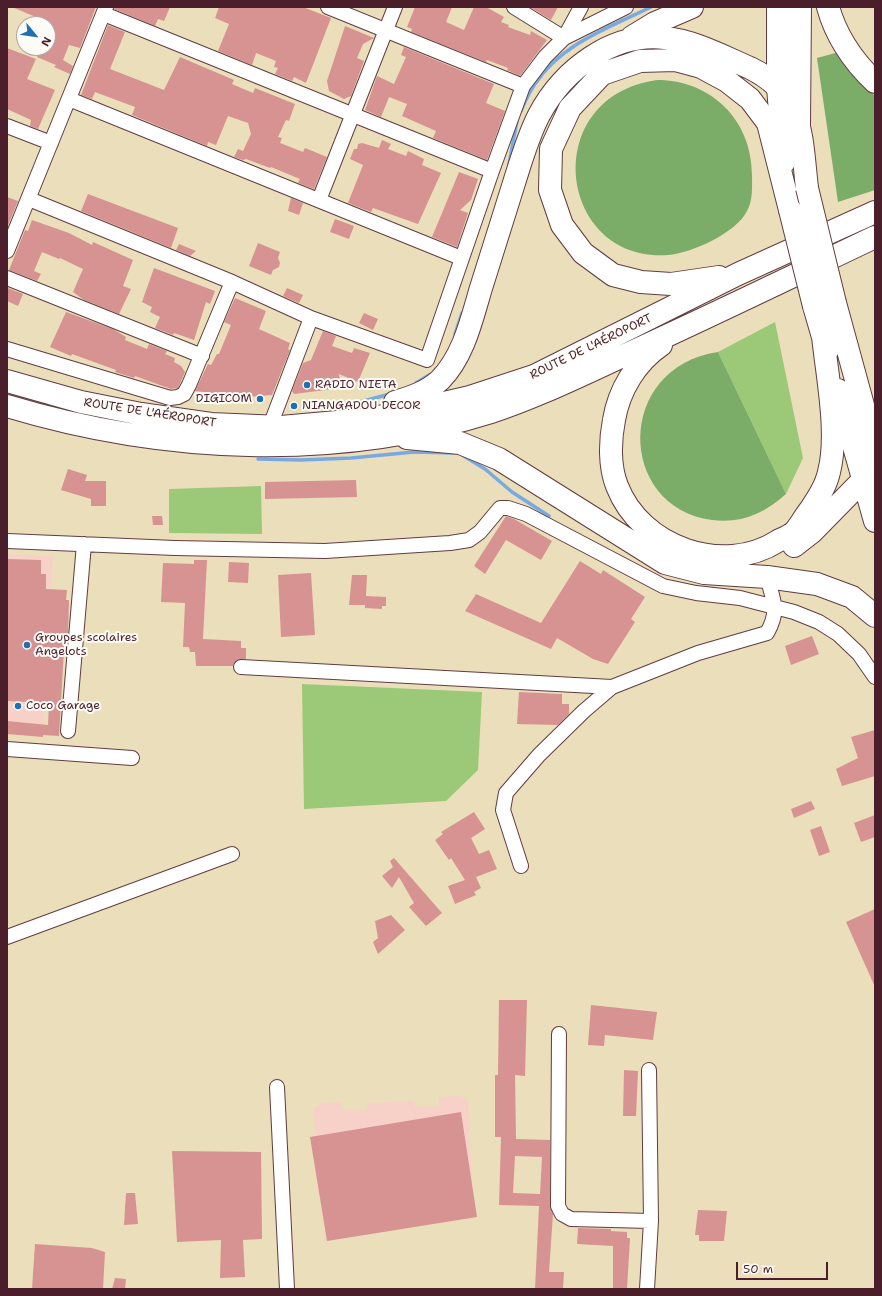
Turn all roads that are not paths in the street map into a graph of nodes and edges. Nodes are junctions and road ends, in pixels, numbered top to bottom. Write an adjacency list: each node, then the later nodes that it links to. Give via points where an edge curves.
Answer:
1 (328, 7): 11 (street)
2 (395, 7): 11 (street)
3 (514, 7): 12 (street)
4 (581, 7): 12 (street)
5 (626, 7): 12 (street)
6 (692, 7): 13 (main road)
7 (778, 7): 16 (main road)
8 (800, 7): 19 (main road)
9 (828, 7): 14 (main road, via 832,21 849,52)
10 (105, 10): 17 (street); 18 (street)
11 (386, 30): 15 (street); 18 (street)
12 (564, 38): 15 (street, via 545,56)
13 (628, 39): 16 (main road, via 664,38 697,44 763,75); 41 (main road, via 604,50 572,72 548,99 538,117 520,164 467,333 455,360 440,380 420,394 390,404 340,411)
14 (875, 82)
15 (523, 86): 22 (street)
16 (778, 87): 19 (main road, via 790,101); 25 (main road)
17 (69, 99): 21 (street); 24 (street)
18 (352, 115): 22 (street); 24 (street)
19 (799, 123): 33 (main road, bridge)
20 (7, 126): 21 (street)
21 (51, 144): 23 (street)
22 (492, 171): 29 (street)
23 (29, 198): 28 (street); 32 (street)
24 (319, 200): 29 (street)
25 (788, 200): 30 (main road, via 768,123 750,99 727,81 701,67 675,60 640,61 602,74 570,108 551,149 550,190 562,225 583,253 613,275 641,282 671,284); 33 (main road, bridge)
26 (875, 212): 30 (main road, ROUTE DE L'AÉROPORT)
27 (875, 237): 35 (main road, ROUTE DE L'AÉROPORT)
28 (7, 251)
29 (461, 258): 34 (street, via 428,360)
30 (738, 274): 41 (main road, ROUTE DE L'AÉROPORT, via 534,376 470,397 401,413 360,420)
31 (7, 278): 38 (street)
32 (232, 282): 34 (street); 38 (street)
33 (825, 304): 36 (main road); 43 (main road)
34 (311, 318): 41 (street)
35 (697, 322): 36 (main road, via 650,352 629,378 616,405 612,457 616,486 631,511 654,534 683,550 714,557 743,556 767,548 796,531 820,494 829,472 832,422); 42 (main road, ROUTE DE L'AÉROPORT, via 559,385 491,412)
36 (823, 336): 45 (main road)
37 (7, 348): 38 (street, via 170,398 184,394)
38 (202, 356)
39 (7, 381): 41 (main road, ROUTE DE L'AÉROPORT, via 81,402 141,414 211,424)
40 (7, 406): 42 (main road, ROUTE DE L'AÉROPORT, via 49,419 127,435 200,443 307,445)
41 (275, 427)
42 (392, 436): 49 (main road, via 460,443 499,459 665,563 704,573)
43 (875, 449)
44 (875, 455): 45 (main road)
45 (862, 481): 46 (main road); 49 (main road, via 812,532 780,558)
46 (875, 521)
47 (7, 541): 48 (street)
48 (84, 544): 51 (street, via 325,551 450,543 469,540 480,532 500,508 508,508 526,514 663,586 740,598); 56 (street)
49 (742, 574): 50 (main road)
50 (767, 577): 51 (street); 52 (main road, via 817,584 852,597)
51 (775, 608): 54 (street, via 819,622 838,634 859,654); 55 (street, via 774,621 767,633 698,653)
52 (875, 616)
53 (241, 667): 55 (street)
54 (875, 677)
55 (612, 687): 60 (street, via 539,755 506,793 503,810)
56 (68, 730)
57 (7, 749): 58 (street)
58 (132, 758)
59 (232, 854): 61 (street)
60 (521, 866)
61 (7, 937)
62 (559, 1034): 65 (street, via 558,1206 562,1214 571,1219)
63 (649, 1070): 65 (street)
64 (277, 1087): 66 (street)
65 (651, 1221): 67 (street)
66 (287, 1289)
67 (647, 1289)

